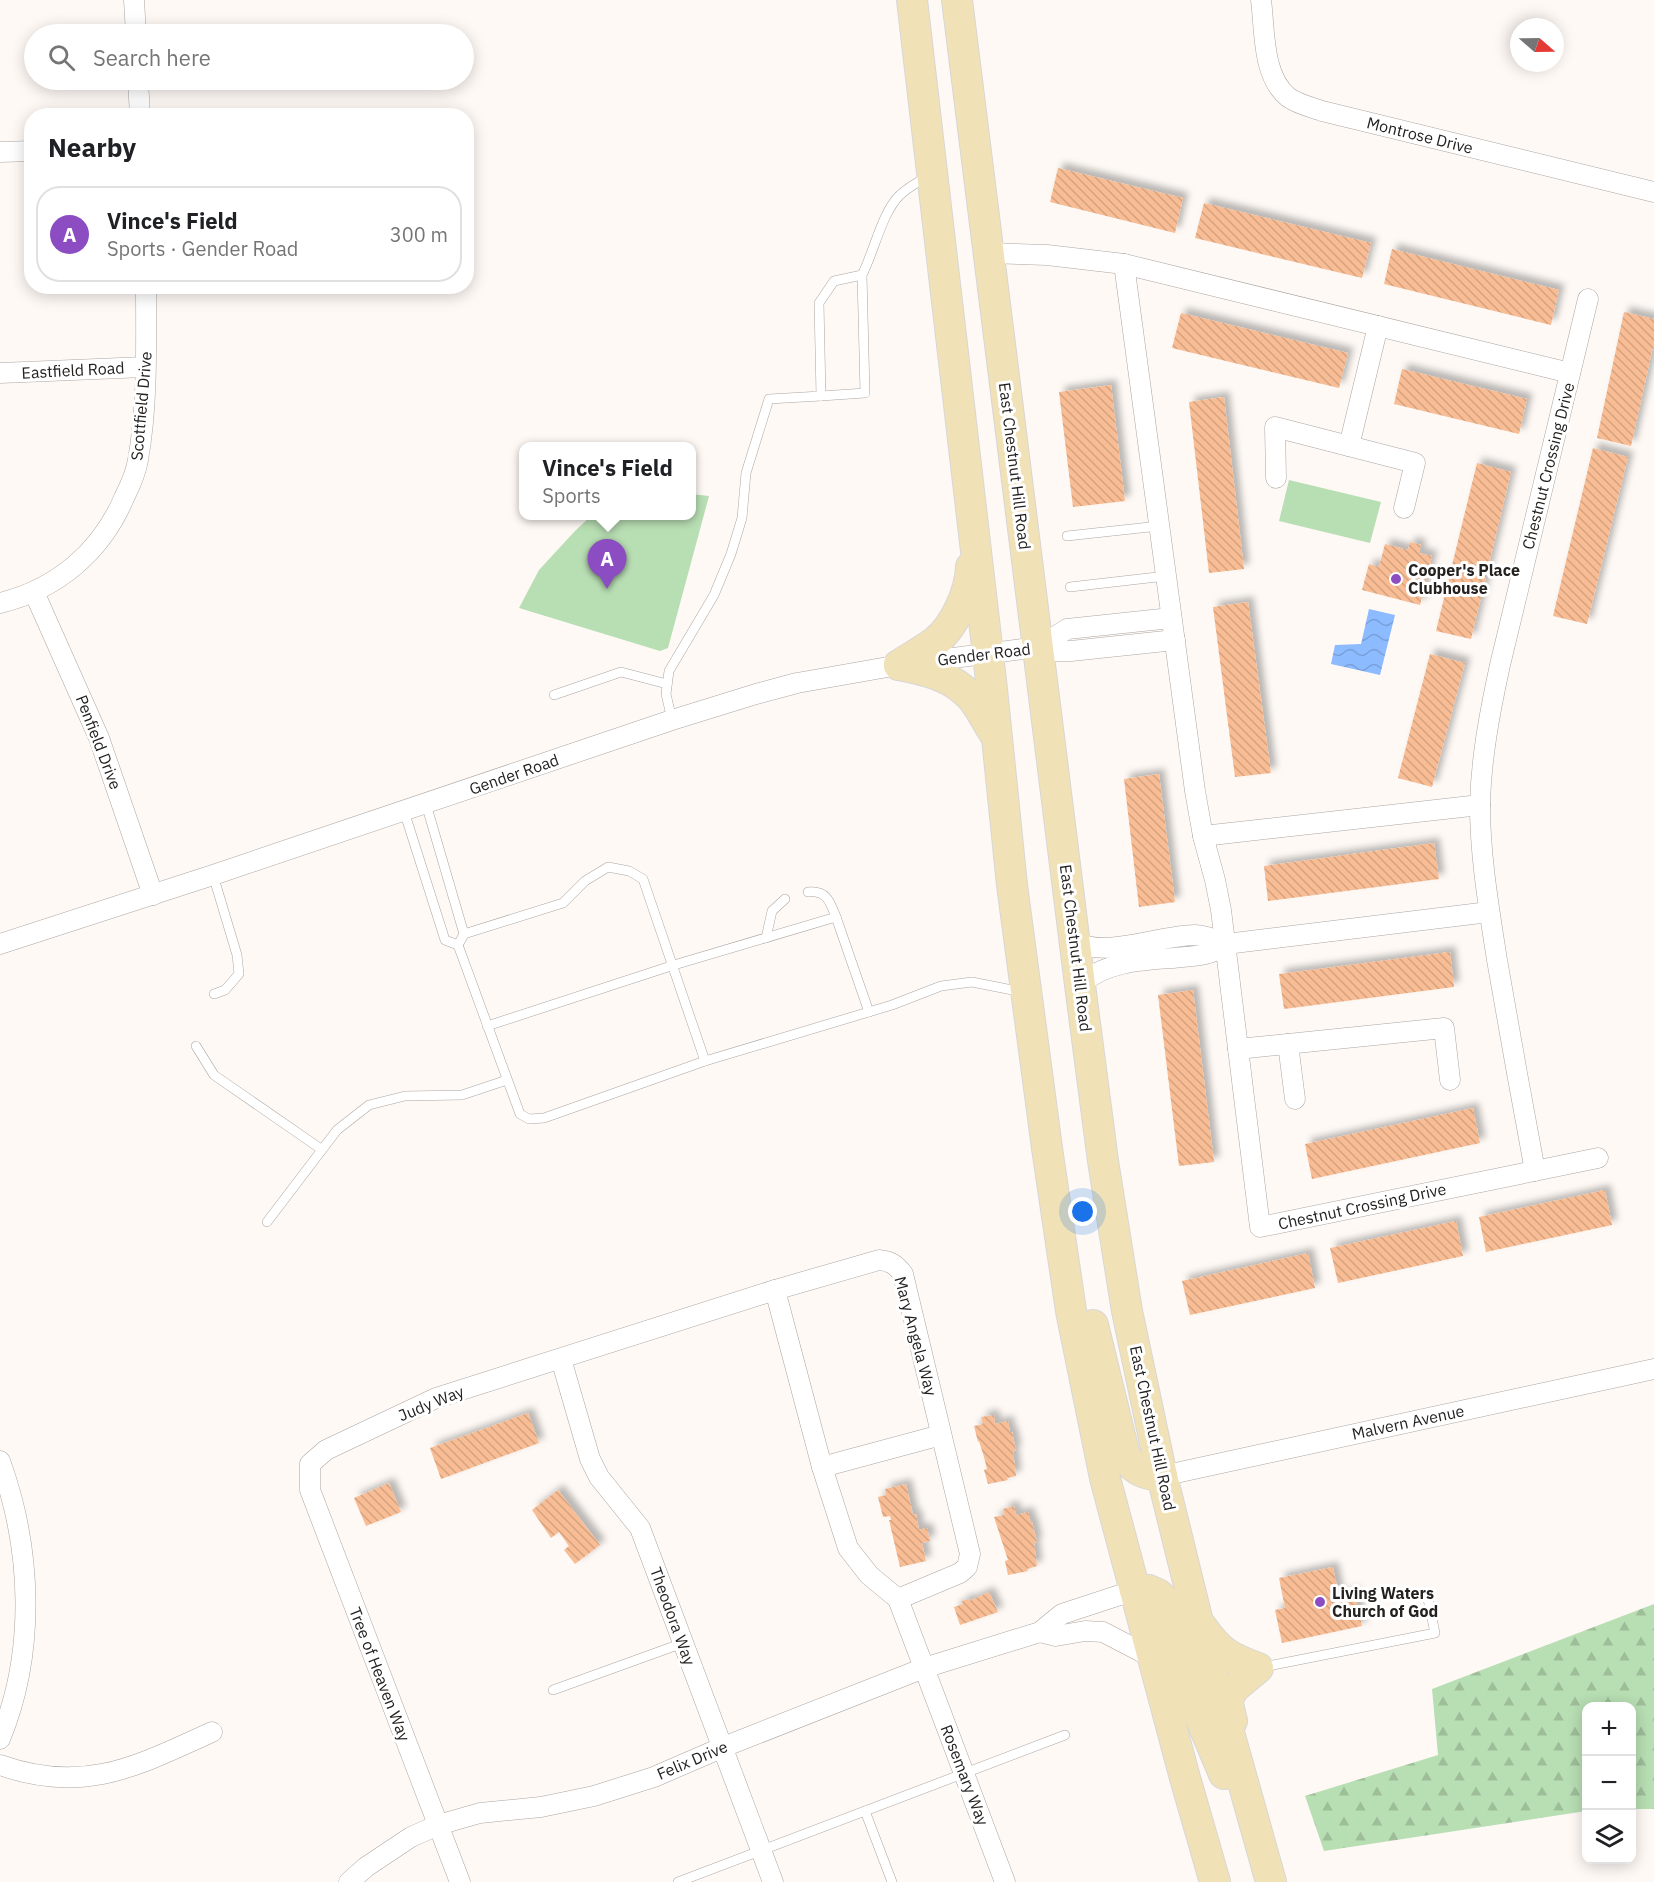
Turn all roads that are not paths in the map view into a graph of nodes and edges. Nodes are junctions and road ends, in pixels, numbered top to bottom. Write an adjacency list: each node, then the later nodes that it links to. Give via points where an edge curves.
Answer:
1 (134, 0): 5 (street)
2 (912, 0): 10 (main road)
3 (957, 0): 12 (main road, East Chestnut Hill Road)
4 (1262, 0): 11 (street, Montrose Drive, via 1270,64 1279,87 1295,101 1322,111)
5 (135, 24)
6 (139, 90): 7 (street)
7 (140, 108)
8 (24, 151): 9 (street)
9 (0, 152)
10 (932, 173): 14 (lane, via 900,195 886,215); 25 (main road)
11 (1654, 192)
12 (988, 254): 13 (street, Chestnut Crossing Drive, via 1057,256); 34 (main road, East Chestnut Hill Road)
13 (1124, 264): 17 (street, Chestnut Crossing Drive); 26 (street, Chestnut Crossing Drive)
14 (862, 275): 21 (lane, via 834,281 819,303); 21 (lane, via 865,393)
15 (146, 294): 18 (street, Scottfield Drive)
16 (1588, 299): 20 (street, Chestnut Crossing Drive)
17 (1378, 326): 20 (street, Chestnut Crossing Drive); 22 (street)
18 (145, 367): 19 (street, Eastfield Road); 30 (street, Scottfield Drive, via 138,462 122,504 83,559)
19 (0, 373)
20 (1570, 373): 42 (street, Chestnut Crossing Drive, via 1492,703)
21 (821, 396): 37 (lane, via 769,399 746,473 742,518 731,554 714,595 669,670)
22 (1349, 446): 23 (street, via 1275,427); 24 (street, via 1415,463)
23 (1276, 478)
24 (1404, 508)
25 (972, 525): 35 (main road); 36 (main road, via 970,574 962,602 947,630)
26 (1159, 526): 27 (lane); 28 (street, Chestnut Crossing Drive)
27 (1067, 536)
28 (1166, 576): 29 (lane); 32 (street, Chestnut Crossing Drive)
29 (1070, 587)
30 (34, 592): 31 (street, Scottfield Drive); 47 (street, Penfield Drive, via 99,738)
31 (0, 603)
32 (1171, 618): 33 (street, Chestnut Crossing Drive); 34 (street, via 1067,630)
33 (1174, 640): 34 (street, via 1071,651); 44 (street, Chestnut Crossing Drive)
34 (1039, 647): 35 (street, Gender Road); 53 (main road, East Chestnut Hill Road)
35 (987, 654): 36 (street, Gender Road); 40 (main road)
36 (899, 665): 39 (street, Gender Road, via 797,683); 40 (main road, via 927,670 956,684 971,698)
37 (667, 684): 38 (lane, via 621,672); 39 (lane)
38 (554, 695)
39 (672, 720): 41 (street, Gender Road)
40 (997, 738): 59 (main road)
41 (426, 804): 43 (street, Gender Road); 51 (lane)
42 (1480, 806): 44 (street); 49 (street, Chestnut Crossing Drive)
43 (404, 811): 45 (street, Gender Road); 56 (lane, via 445,940)
44 (1203, 836): 55 (street, Chestnut Crossing Drive)
45 (213, 875): 47 (street, Gender Road); 60 (lane, via 239,974 225,990)
46 (808, 892): 50 (lane, via 816,891 829,899)
47 (153, 895): 54 (street, Gender Road)
48 (785, 899): 52 (lane, via 772,911)
49 (1489, 912): 55 (street); 72 (street, Chestnut Crossing Drive)
50 (836, 917): 52 (lane); 61 (lane)
51 (464, 934): 56 (lane); 57 (lane, via 563,903 585,881 608,867 629,871 643,879)
52 (766, 938): 57 (lane)
53 (1075, 943): 55 (street, via 1118,946 1196,935); 58 (main road, East Chestnut Hill Road)
54 (0, 944)
55 (1226, 944): 58 (street, via 1201,956 1111,967); 65 (street, Chestnut Crossing Drive)
56 (458, 945): 62 (lane)
57 (674, 966): 62 (lane); 66 (lane)
58 (1080, 985): 82 (main road, East Chestnut Hill Road, via 1127,1311)
59 (1027, 993): 61 (lane, via 972,982 941,986); 73 (main road)
60 (214, 994)
61 (869, 1012): 66 (lane)
62 (487, 1026): 67 (lane)
63 (1288, 1044): 65 (street); 68 (street, via 1444,1028); 69 (street)
64 (196, 1046): 70 (lane, via 214,1075)
65 (1238, 1049): 72 (street, Chestnut Crossing Drive, via 1260,1227)
66 (705, 1061): 67 (lane, via 544,1118 529,1119 520,1114)
67 (507, 1080): 70 (lane, via 462,1095 405,1096 369,1105 337,1130)
68 (1450, 1080)
69 (1295, 1098)
70 (321, 1149): 74 (lane)
71 (1598, 1158): 72 (street, Chestnut Crossing Drive)
72 (1535, 1171)
73 (1055, 1206): 82 (main road, via 1074,1248 1125,1456 1138,1470); 84 (main road, via 1071,1311 1105,1478)
74 (267, 1222)
75 (775, 1290): 76 (street, Mary Angela Way); 78 (street, Mary Angela Way, via 879,1260 897,1266 903,1274); 81 (street)
76 (561, 1359): 80 (street, Judy Way, via 436,1398 326,1450); 89 (street, Theodora Way, via 590,1459 599,1477 640,1528)
77 (1654, 1369): 82 (street, Malvern Avenue)
78 (941, 1435): 81 (street); 85 (street, Mary Angela Way, via 970,1561 960,1573)
79 (0, 1461): 83 (street)
80 (310, 1464): 102 (street, Tree of Heaven Way, via 310,1490)
81 (822, 1467): 85 (street, via 848,1548 869,1575)
82 (1162, 1476): 87 (main road, East Chestnut Hill Road)
83 (7, 1508): 96 (street, via 24,1565 24,1623 17,1683)
84 (1135, 1590): 88 (street, Felix Drive, via 1062,1614); 90 (main road); 100 (main road, via 1149,1590 1170,1605 1191,1695 1203,1726 1229,1785)
85 (898, 1599): 91 (street)
86 (1428, 1599): 92 (lane, via 1435,1633)
87 (1198, 1622): 92 (main road, via 1216,1647); 100 (main road, East Chestnut Hill Road)
88 (1040, 1632): 90 (street, Felix Drive, via 1056,1636 1103,1632); 91 (street, Felix Drive)
89 (683, 1642): 93 (lane); 97 (street, Theodora Way)
90 (1153, 1658): 110 (main road)
91 (924, 1668): 97 (street, Felix Drive); 99 (street, Rosemary Way)
92 (1258, 1668): 100 (main road, via 1234,1688 1227,1700 1245,1770)
93 (553, 1690)
94 (212, 1732): 98 (street, via 128,1769 89,1777 43,1776)
95 (1065, 1735): 99 (lane)
96 (0, 1739)
97 (721, 1748): 102 (street, Felix Drive, via 654,1777 594,1796 541,1807 480,1813); 103 (street, Theodora Way)
98 (0, 1765)
99 (965, 1773): 101 (lane); 109 (street, Rosemary Way)
100 (1248, 1805): 111 (main road, East Chestnut Hill Road)
101 (865, 1811): 103 (lane); 108 (lane)
102 (438, 1825): 104 (street, Felix Drive, via 411,1837); 105 (street, Tree of Heaven Way)
103 (762, 1852): 106 (lane); 107 (street, Theodora Way)
104 (349, 1882)
105 (460, 1882)
106 (678, 1882)
107 (773, 1882)
108 (892, 1882)
109 (1005, 1882)
110 (1215, 1882)
111 (1271, 1882)

